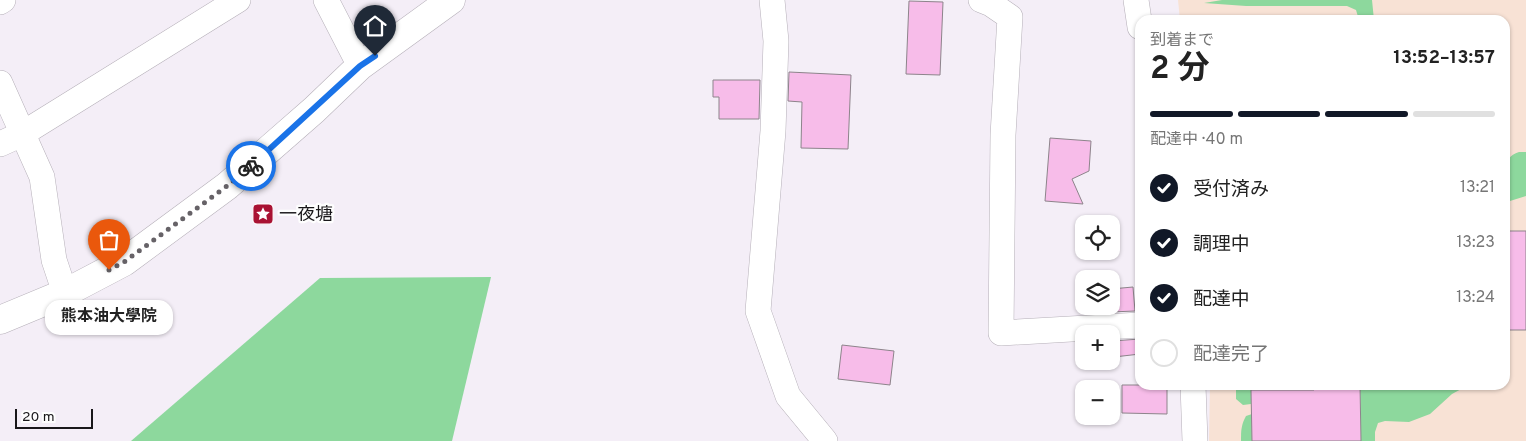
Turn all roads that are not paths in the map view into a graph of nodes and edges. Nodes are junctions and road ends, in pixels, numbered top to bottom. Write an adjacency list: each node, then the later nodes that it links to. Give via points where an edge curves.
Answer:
1 (238, 0): 10 (street)
2 (326, 0): 8 (street)
3 (451, 0): 8 (main road)
4 (772, 0): 15 (street, via 776,41 773,131 758,311 788,396)
5 (981, 0): 13 (street, via 1010,17 1004,135 1001,333)
6 (1136, 0): 7 (street)
7 (1138, 15)
8 (360, 66): 11 (main road, via 227,186 124,262)
9 (0, 83): 10 (street)
10 (11, 139): 11 (street, via 42,177 54,260)
11 (65, 293): 12 (main road)
12 (0, 320)
13 (1135, 325)
14 (1194, 390): 16 (street)
15 (825, 441)
16 (1195, 441)

